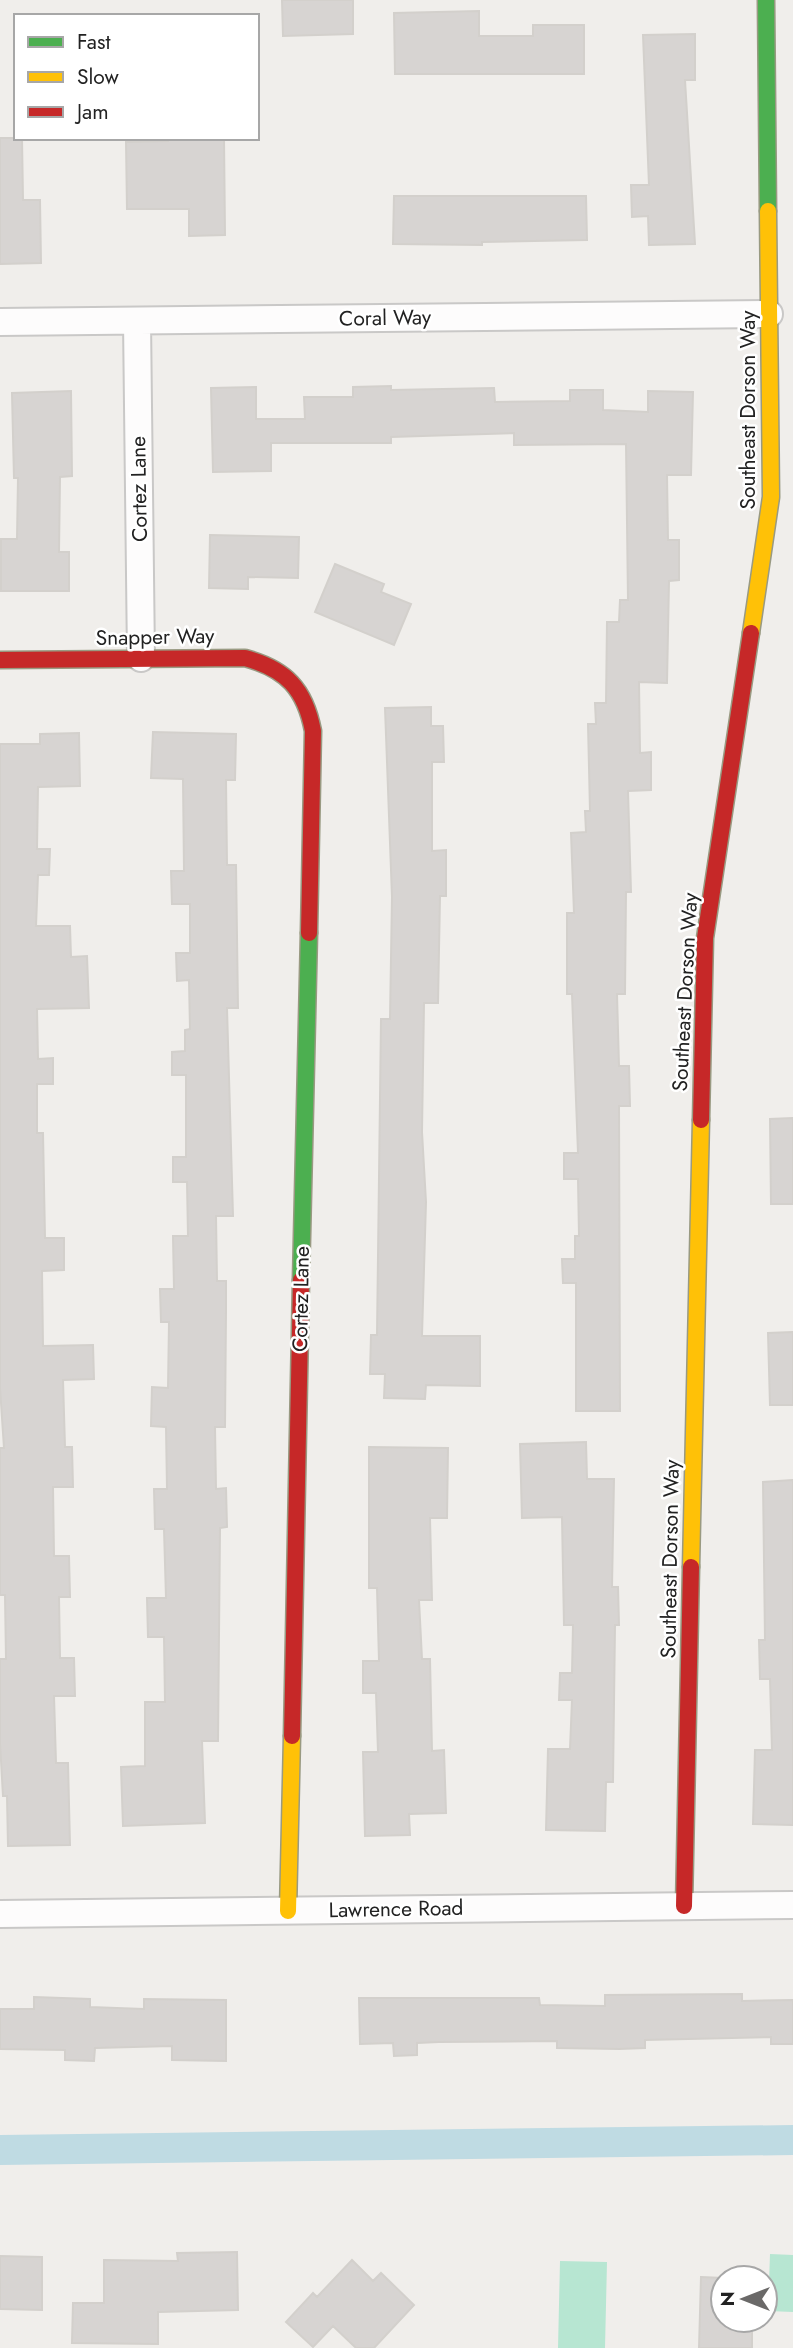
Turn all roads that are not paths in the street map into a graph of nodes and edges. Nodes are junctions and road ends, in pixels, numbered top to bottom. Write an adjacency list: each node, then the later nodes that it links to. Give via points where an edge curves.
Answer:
1 (766, 0): 2 (street, Southeast Dorson Way)
2 (769, 314): 3 (street, Coral Way); 9 (street, Southeast Dorson Way, via 769,518 705,938)
3 (137, 321): 4 (street, Coral Way); 5 (street, Cortez Lane)
4 (0, 322)
5 (141, 658): 6 (street, Snapper Way); 7 (street, Snapper Way, via 246,657 286,673)
6 (0, 660)
7 (301, 689): 10 (street, Cortez Lane, via 313,731)
8 (793, 1905): 9 (street, Lawrence Road)
9 (684, 1906): 10 (street, Lawrence Road)
10 (288, 1910): 11 (street, Lawrence Road)
11 (0, 1914)

